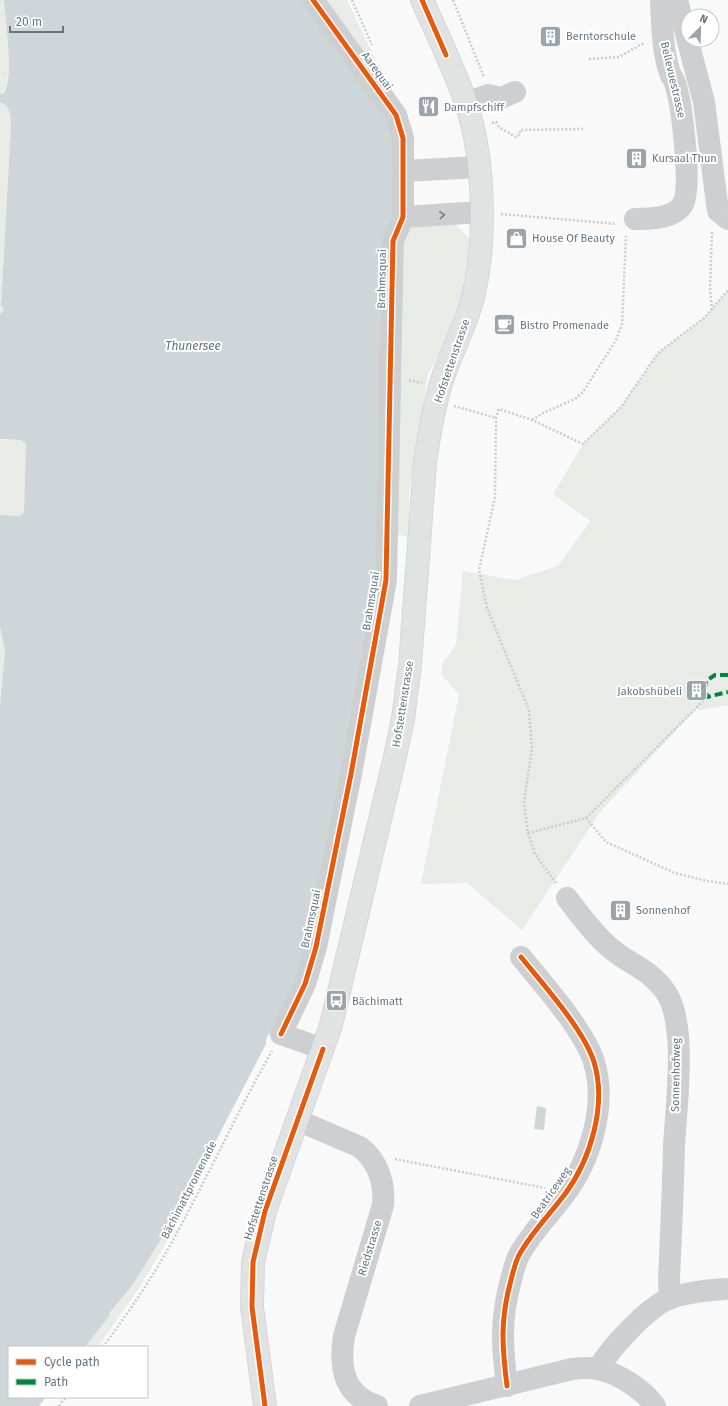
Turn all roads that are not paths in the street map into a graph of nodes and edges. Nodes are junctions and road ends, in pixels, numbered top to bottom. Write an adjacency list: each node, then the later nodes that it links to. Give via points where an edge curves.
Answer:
1 (313, 0): 7 (street, Aarequai, via 396,115 403,138)
2 (422, 0): 5 (main road, Hofstettenstrasse)
3 (661, 0): 12 (street, Bellevuestrasse, via 669,70 676,85 684,132 686,190 682,205 669,215)
4 (676, 0): 10 (street, via 704,102)
5 (466, 103): 6 (street, via 488,95); 8 (main road, Hofstettenstrasse)
6 (505, 105)
7 (404, 166): 8 (street); 11 (street, Brahmsquai)
8 (478, 167): 9 (main road, Hofstettenstrasse)
9 (489, 213): 11 (street, one-way to 9); 15 (main road, Hofstettenstrasse, via 472,300 444,377 430,432 425,463 403,719 340,991)
10 (723, 215)
11 (403, 217): 15 (street, Brahmsquai, via 393,241 386,580 316,947 305,984 281,1034)
12 (627, 225)
13 (566, 898): 18 (street, Sonnenhofweg, via 609,947 648,972 672,1003 677,1025 678,1074)
14 (522, 957): 20 (street, Beatriceweg, via 579,1033 594,1060 598,1097 594,1128 580,1170 566,1193 519,1255 514,1267 502,1318)
15 (323, 1049): 16 (main road, Hofstettenstrasse)
16 (297, 1120): 22 (main road, Hofstettenstrasse, via 265,1211 253,1262 252,1307); 23 (street, Riedstrasse, via 350,1142 369,1154 382,1184 383,1205 344,1336 341,1355 344,1373 356,1395)
17 (728, 1289): 18 (street, via 709,1290)
18 (670, 1299): 19 (street, via 631,1329 613,1347)
19 (598, 1369): 20 (street, via 572,1369); 24 (street, via 630,1384)
20 (507, 1386): 21 (street)
21 (429, 1405)
22 (265, 1406)
23 (378, 1406)
24 (655, 1406)

